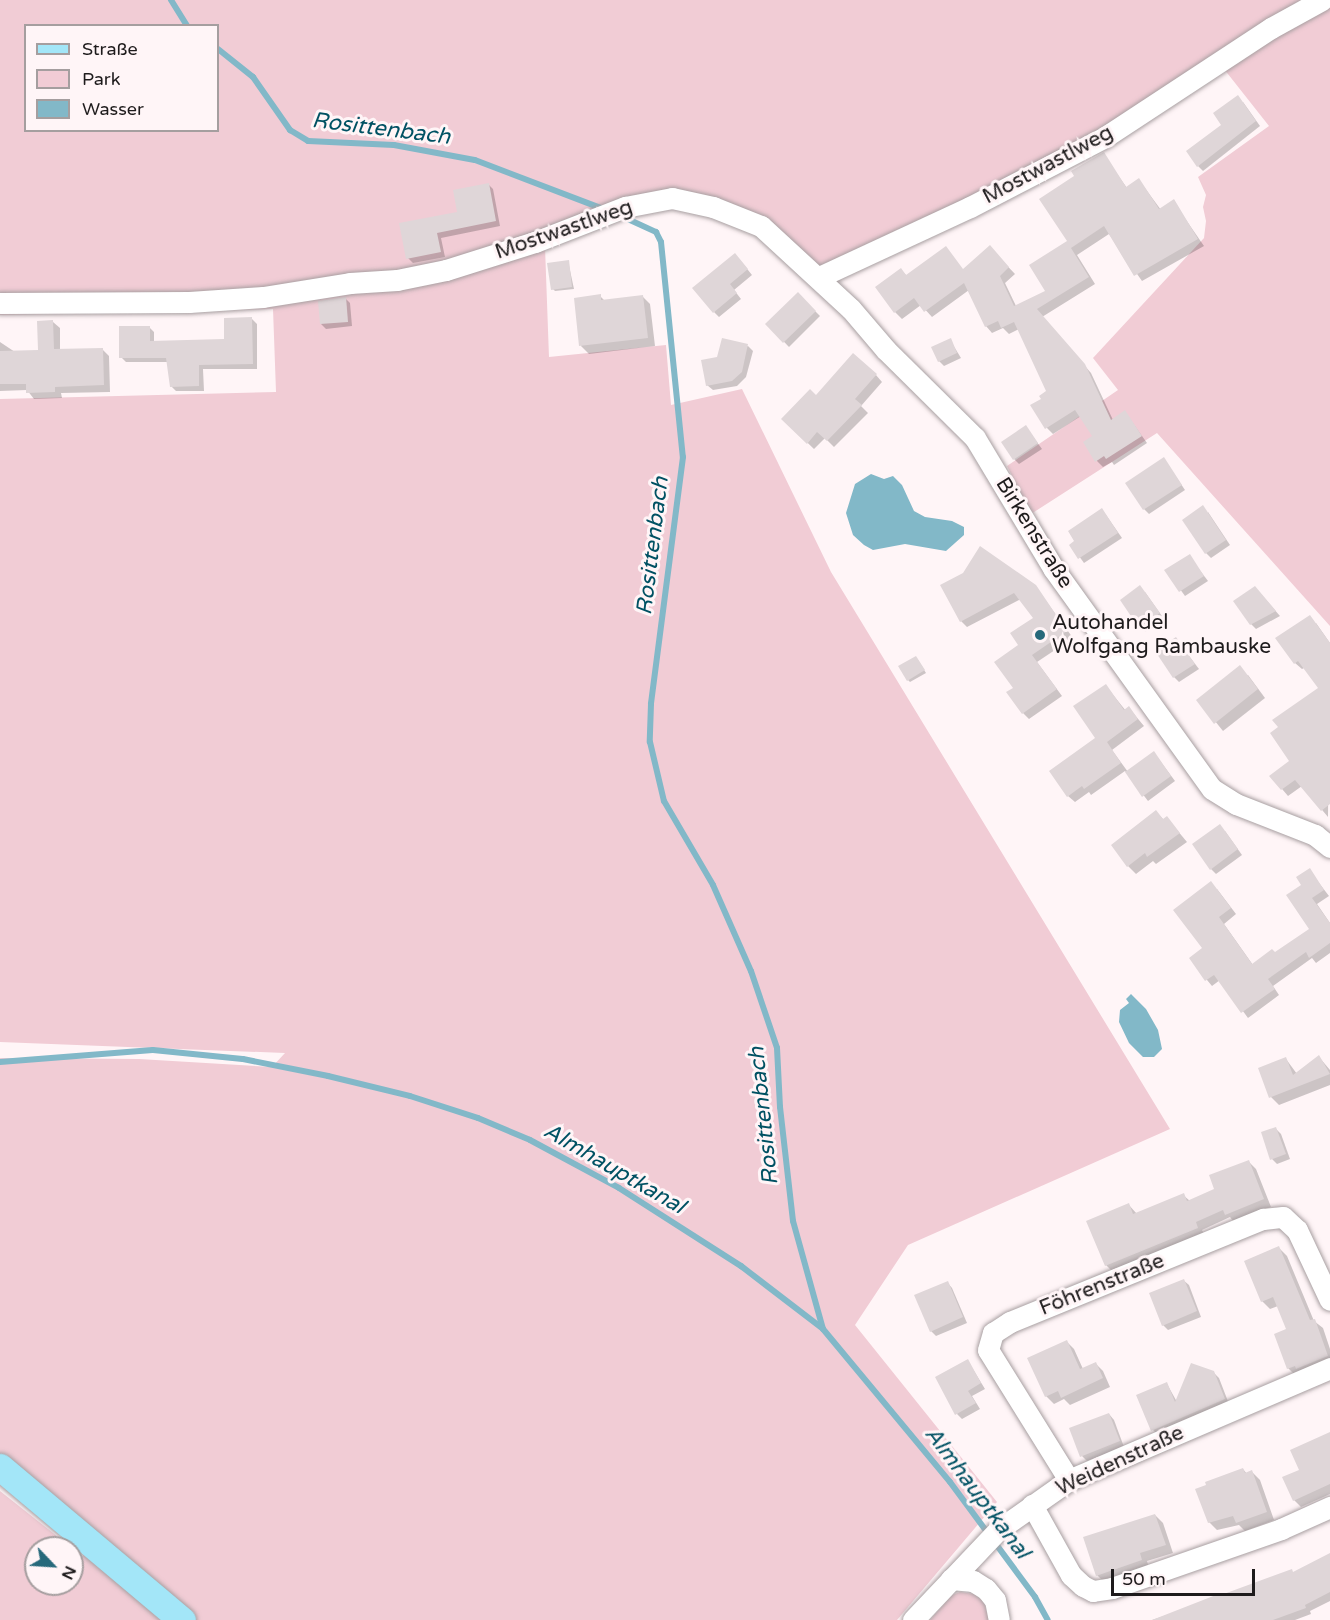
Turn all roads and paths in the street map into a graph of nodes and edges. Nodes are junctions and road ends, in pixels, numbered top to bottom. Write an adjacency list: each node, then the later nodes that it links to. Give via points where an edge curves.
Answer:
1 (1322, 0): 2 (street, Mostwastlweg, via 1270,28 1106,137)
2 (819, 278): 3 (street, Mostwastlweg, via 761,226 713,207 672,198 603,213 536,242 446,270 397,280 189,302); 4 (street, Birkenstraße, via 975,438 1053,568 1212,789 1236,804 1315,835)
3 (0, 303)
4 (1330, 847)
5 (1330, 1300): 8 (street, Föhrenstraße, via 1297,1230 1283,1217 1263,1219 1010,1322 993,1333 988,1350)
6 (1330, 1368): 8 (street, Weidenstraße)
7 (0, 1467): 12 (main road)
8 (1069, 1480): 9 (street, Weidenstraße)
9 (1032, 1505): 10 (street, via 1071,1575 1093,1591 1112,1588 1281,1529); 11 (street, Weidenstraße, via 998,1530)
10 (1330, 1507)
11 (951, 1579): 13 (street, Weidenstraße); 14 (street, via 974,1581 986,1589 995,1600)
12 (182, 1620)
13 (913, 1620)
14 (999, 1620)

